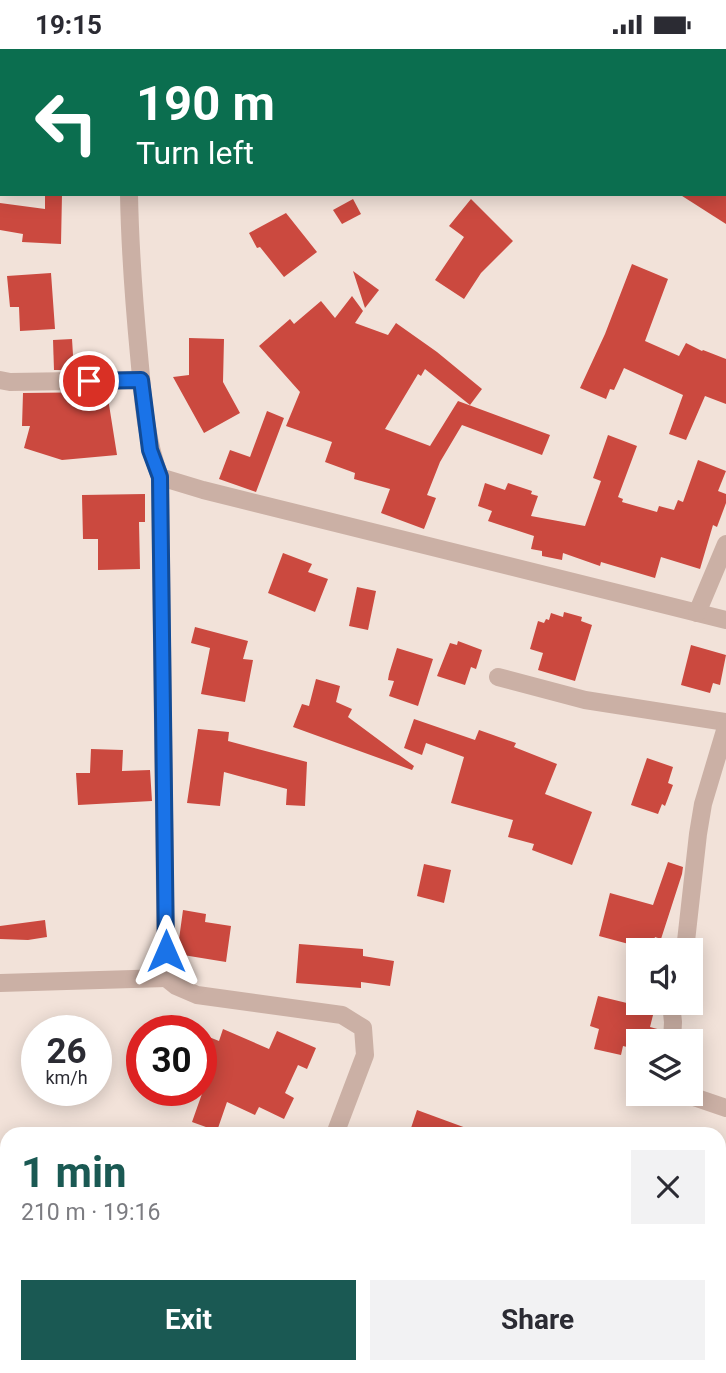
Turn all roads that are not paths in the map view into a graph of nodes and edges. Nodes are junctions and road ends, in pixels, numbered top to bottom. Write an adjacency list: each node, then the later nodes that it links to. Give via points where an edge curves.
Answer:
1 (129, 196): 3 (street)
2 (0, 380): 3 (street)
3 (141, 380): 4 (street, via 150,450)
4 (160, 477): 6 (street); 11 (street)
5 (726, 544): 6 (street)
6 (697, 613): 7 (street)
7 (726, 620)
8 (498, 677): 9 (street, via 585,700)
9 (726, 725): 10 (street, via 701,814)
10 (686, 938)
11 (166, 978): 12 (street); 15 (street, via 197,995 342,1015 363,1028 365,1055)
12 (0, 983)
13 (703, 1100): 14 (street)
14 (726, 1108)
15 (338, 1127)

